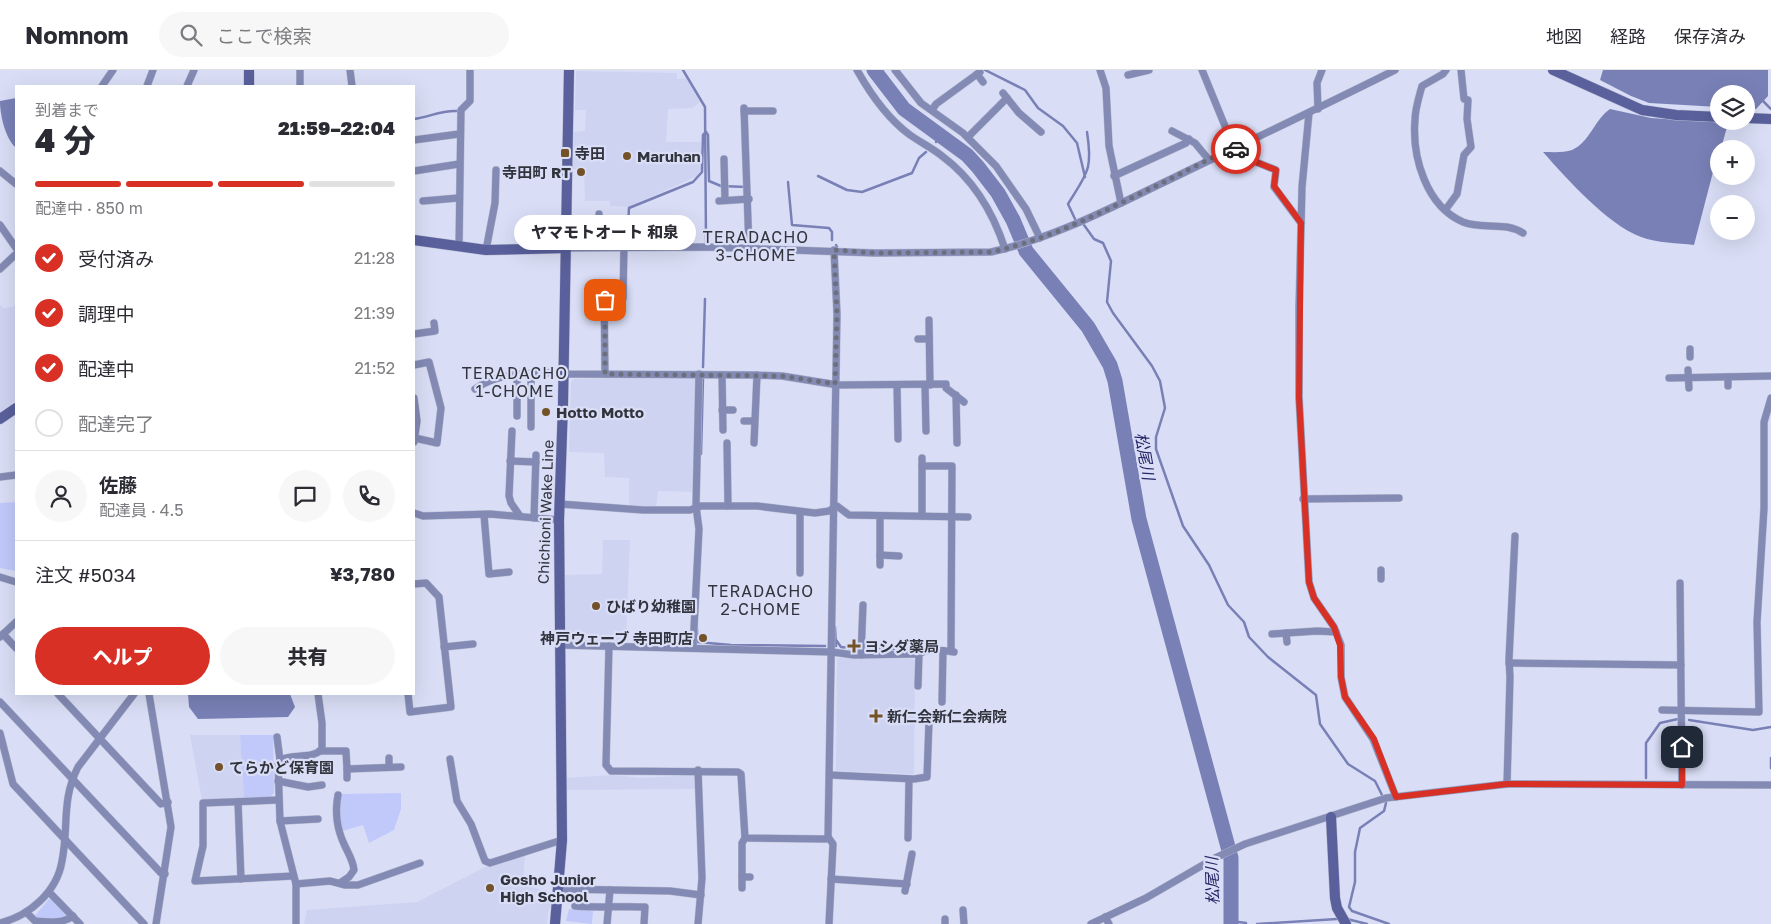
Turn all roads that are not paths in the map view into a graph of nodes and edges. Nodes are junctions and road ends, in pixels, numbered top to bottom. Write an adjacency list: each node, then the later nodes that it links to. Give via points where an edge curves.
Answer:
1 (112, 70): 21 (street)
2 (153, 70): 22 (street)
3 (194, 70): 23 (street)
4 (248, 70): 24 (main road)
5 (300, 70): 25 (street)
6 (350, 70): 26 (street)
7 (470, 70): 36 (street, via 470,101 461,110)
8 (569, 70): 64 (main road, Chichioni Wake Line)
9 (857, 70): 66 (street, via 891,118 908,134 942,156 972,186 998,227)
10 (895, 70): 28 (street, via 912,93)
11 (1100, 70): 47 (street, via 1106,88)
12 (1149, 70): 19 (street)
13 (1202, 70): 40 (street)
14 (1322, 70): 27 (street, via 1317,83)
15 (1395, 70): 27 (street)
16 (1446, 70): 53 (street, via 1422,86 1415,120 1416,154 1432,196)
17 (1461, 70): 53 (street, via 1462,94 1468,100 1471,147 1464,156 1457,194)
18 (1553, 70): 31 (main road, via 1642,110)
19 (1128, 75)
20 (983, 82): 28 (street, via 978,73)
21 (103, 85)
22 (147, 85)
23 (187, 85)
24 (249, 85)
25 (300, 85)
26 (352, 85)
27 (1318, 109): 30 (street)
28 (932, 110): 37 (street)
29 (773, 111): 50 (street, via 744,109)
30 (1309, 113): 40 (street); 55 (street)
31 (1710, 116)
32 (1755, 118): 33 (main road)
33 (1771, 119)
34 (1172, 131): 38 (street)
35 (1041, 132): 37 (street, via 1019,113 1005,95 988,121)
36 (459, 134): 39 (street); 42 (street)
37 (968, 137): 58 (street, via 1013,188)
38 (1189, 139): 41 (street); 47 (street)
39 (415, 140)
40 (1234, 148): 41 (street); 55 (street, via 1276,170 1274,186)
41 (1209, 160): 52 (street)
42 (459, 164): 46 (street); 49 (street)
43 (722, 164): 50 (street, via 725,186 722,200)
44 (496, 170): 67 (street, via 495,203)
45 (0, 171): 48 (street)
46 (415, 171)
47 (1114, 176): 52 (street)
48 (15, 183)
49 (458, 198): 51 (street); 62 (street)
50 (749, 199): 65 (street)
51 (423, 201)
52 (1121, 203): 58 (street)
53 (1446, 209): 57 (street, via 1465,222 1512,227)
54 (599, 214): 63 (street)
55 (1301, 223): 124 (street, via 1299,397)
56 (0, 225): 61 (street)
57 (1523, 233)
58 (1039, 239): 66 (street)
59 (415, 240): 62 (main road)
60 (624, 246): 63 (street); 65 (street); 72 (street)
61 (15, 247)
62 (459, 247): 67 (main road)
63 (598, 247): 64 (street)
64 (566, 248): 67 (main road); 81 (main road, Chichioni Wake Line)
65 (749, 248): 68 (street)
66 (1006, 249): 68 (street, via 991,252 875,253)
67 (486, 250)
68 (834, 250): 91 (street, via 837,314)
69 (15, 255): 70 (street)
70 (0, 269)
71 (604, 287): 82 (street, via 601,328)
72 (623, 298)
73 (929, 320): 76 (street)
74 (434, 323): 75 (street, via 435,331)
75 (415, 334)
76 (929, 338): 77 (street); 93 (street)
77 (918, 339)
78 (415, 365): 114 (street, via 429,362 441,408 437,443)
79 (1688, 370): 90 (street)
80 (531, 374): 81 (street); 84 (street); 108 (street)
81 (564, 374): 82 (street); 125 (main road, Chichioni Wake Line)
82 (605, 374): 83 (street)
83 (699, 374): 85 (street); 126 (street)
84 (517, 375): 96 (street, via 485,379); 104 (street)
85 (722, 375): 86 (street); 102 (street)
86 (757, 375): 91 (street); 107 (street)
87 (1771, 376): 88 (street)
88 (1728, 377): 90 (street); 94 (street)
89 (1668, 378): 90 (street)
90 (1688, 378): 95 (street)
91 (835, 384): 92 (street); 129 (street)
92 (897, 385): 93 (street); 113 (street)
93 (928, 385): 97 (street, via 946,384 946,388); 111 (street)
94 (1728, 386)
95 (1688, 388)
96 (475, 389)
97 (956, 395): 99 (street); 117 (street)
98 (1771, 398): 128 (street, via 1764,422)
99 (964, 402)
100 (415, 406): 112 (street)
101 (15, 409): 105 (main road)
102 (722, 410): 103 (street); 109 (street)
103 (732, 410)
104 (517, 416)
105 (0, 419)
106 (744, 421): 107 (street)
107 (754, 421): 116 (street)
108 (531, 427)
109 (722, 430)
110 (512, 431): 119 (street)
111 (926, 431)
112 (415, 434)
113 (898, 439)
114 (415, 440)
115 (727, 443): 127 (street)
116 (754, 443)
117 (957, 443)
118 (922, 458): 120 (street)
119 (510, 461): 133 (street, via 509,496); 138 (street, via 536,458)
120 (922, 466): 135 (street); 136 (street, via 952,466)
121 (15, 475): 122 (street)
122 (0, 477)
123 (1399, 498): 124 (street)
124 (1303, 499): 154 (street, via 1309,582 1314,598)
125 (560, 504): 126 (street, via 643,510 690,510); 139 (main road, Chichioni Wake Line)
126 (698, 506): 127 (street); 164 (street)
127 (728, 506): 130 (street)
128 (1768, 508): 181 (street, via 1757,622 1759,712)
129 (833, 509): 130 (street); 134 (street, via 837,506 849,515); 166 (street)
130 (800, 512): 146 (street)
131 (415, 513): 132 (street)
132 (484, 515): 133 (street); 145 (street, via 489,574)
133 (520, 516): 138 (street)
134 (880, 516): 135 (street); 141 (street)
135 (922, 516): 136 (street)
136 (952, 517): 137 (street); 167 (street, via 947,538)
137 (968, 517)
138 (534, 518): 139 (street)
139 (559, 520): 160 (main road, Chichioni Wake Line)
140 (1515, 536): 169 (street)
141 (880, 556): 142 (street); 143 (street)
142 (899, 556)
143 (880, 565)
144 (1380, 570): 148 (street)
145 (509, 572)
146 (800, 573)
147 (0, 577): 149 (street)
148 (1381, 579)
149 (15, 582)
150 (415, 584): 163 (street, via 426,583 439,597)
151 (1680, 584): 170 (street)
152 (863, 605): 165 (street)
153 (15, 623): 157 (street)
154 (1336, 632): 155 (street); 205 (street, via 1345,697 1374,739)
155 (1286, 633): 156 (street); 158 (street)
156 (1272, 634)
157 (2, 636): 162 (street)
158 (1287, 642)
159 (473, 644): 163 (street)
160 (559, 645): 161 (street); 218 (main road, Chichioni Wake Line)
161 (609, 646): 164 (street); 194 (street, via 606,765 611,771 680,773)
162 (15, 647)
163 (444, 647): 177 (street, via 451,707 410,712)
164 (692, 648): 166 (street)
165 (861, 651): 166 (street); 168 (street)
166 (832, 652): 195 (street)
167 (949, 652): 168 (street, via 924,651); 172 (street)
168 (919, 654): 171 (street)
169 (1509, 663): 170 (street); 200 (street)
170 (1682, 664): 181 (street)
171 (918, 686)
172 (942, 687): 173 (street); 180 (street)
173 (950, 688)
174 (59, 695): 186 (street)
175 (149, 695): 207 (street)
176 (318, 695): 187 (street, via 323,744)
177 (408, 695)
178 (133, 697): 186 (street)
179 (0, 702): 196 (street)
180 (942, 702)
181 (1682, 709): 182 (street); 202 (street)
182 (1662, 710)
183 (929, 722): 198 (street, via 924,735 927,777)
184 (0, 733): 215 (street, via 13,784)
185 (277, 738): 190 (street)
186 (100, 739): 196 (street); 207 (street, via 161,804)
187 (320, 751): 190 (street); 193 (street, via 346,750)
188 (389, 758): 191 (street)
189 (450, 759): 218 (street, via 457,801 471,824 484,861 490,863)
190 (280, 760): 199 (street)
191 (389, 767): 192 (street); 193 (street)
192 (401, 767)
193 (347, 770): 197 (street)
194 (698, 770): 216 (street, via 741,774); 231 (street)
195 (830, 775): 198 (street); 214 (street)
196 (72, 778): 215 (street, via 66,802); 221 (street, via 161,873)
197 (347, 778)
198 (909, 779): 213 (street)
199 (278, 781): 201 (street, via 308,787); 206 (street)
200 (1507, 784): 202 (street); 205 (street)
201 (322, 785)
202 (1682, 785): 203 (street)
203 (1771, 785)
204 (338, 795): 225 (street, via 339,825 354,870)
205 (1396, 797): 209 (street)
206 (278, 800): 208 (street); 211 (street)
207 (168, 802): 221 (street, via 171,826)
208 (238, 802): 223 (street); 223 (street, via 203,803 203,846 194,881)
209 (1331, 817): 237 (street, via 1245,844); 251 (main road, via 1334,898)
210 (318, 819): 211 (street)
211 (280, 821): 222 (street)
212 (900, 821): 213 (street)
213 (908, 821): 217 (street)
214 (828, 837): 216 (street, via 799,840); 224 (street, via 833,844)
215 (64, 838): 230 (street, via 62,862); 241 (street)
216 (745, 838): 227 (street, via 742,843 746,877)
217 (908, 838)
218 (562, 840): 228 (main road, Chichioni Wake Line)
219 (912, 854): 224 (street, via 906,888)
220 (420, 863): 225 (street, via 358,885)
221 (166, 874): 242 (street)
222 (293, 876): 223 (street); 226 (street)
223 (241, 879)
224 (832, 879): 248 (street)
225 (340, 882): 226 (street)
226 (296, 884): 243 (street)
227 (742, 888)
228 (558, 889): 229 (street); 244 (main road, Chichioni Wake Line)
229 (610, 890): 231 (street); 233 (street)
230 (49, 892): 235 (street); 236 (street)
231 (701, 895): 247 (street)
232 (575, 906): 233 (street)
233 (609, 907): 245 (street); 246 (street, via 645,907)
234 (963, 910): 249 (street)
235 (27, 912): 236 (street, via 35,921 43,922 69,921); 238 (street)
236 (73, 916): 240 (street)
237 (1107, 921): 250 (street)
238 (9, 922): 239 (street)
239 (0, 924)
240 (80, 924)
241 (144, 924)
242 (156, 924)
243 (296, 924)
244 (555, 924)
245 (607, 924)
246 (644, 924)
247 (698, 924)
248 (828, 924)
249 (964, 924)
250 (1091, 924)
251 (1346, 924)

